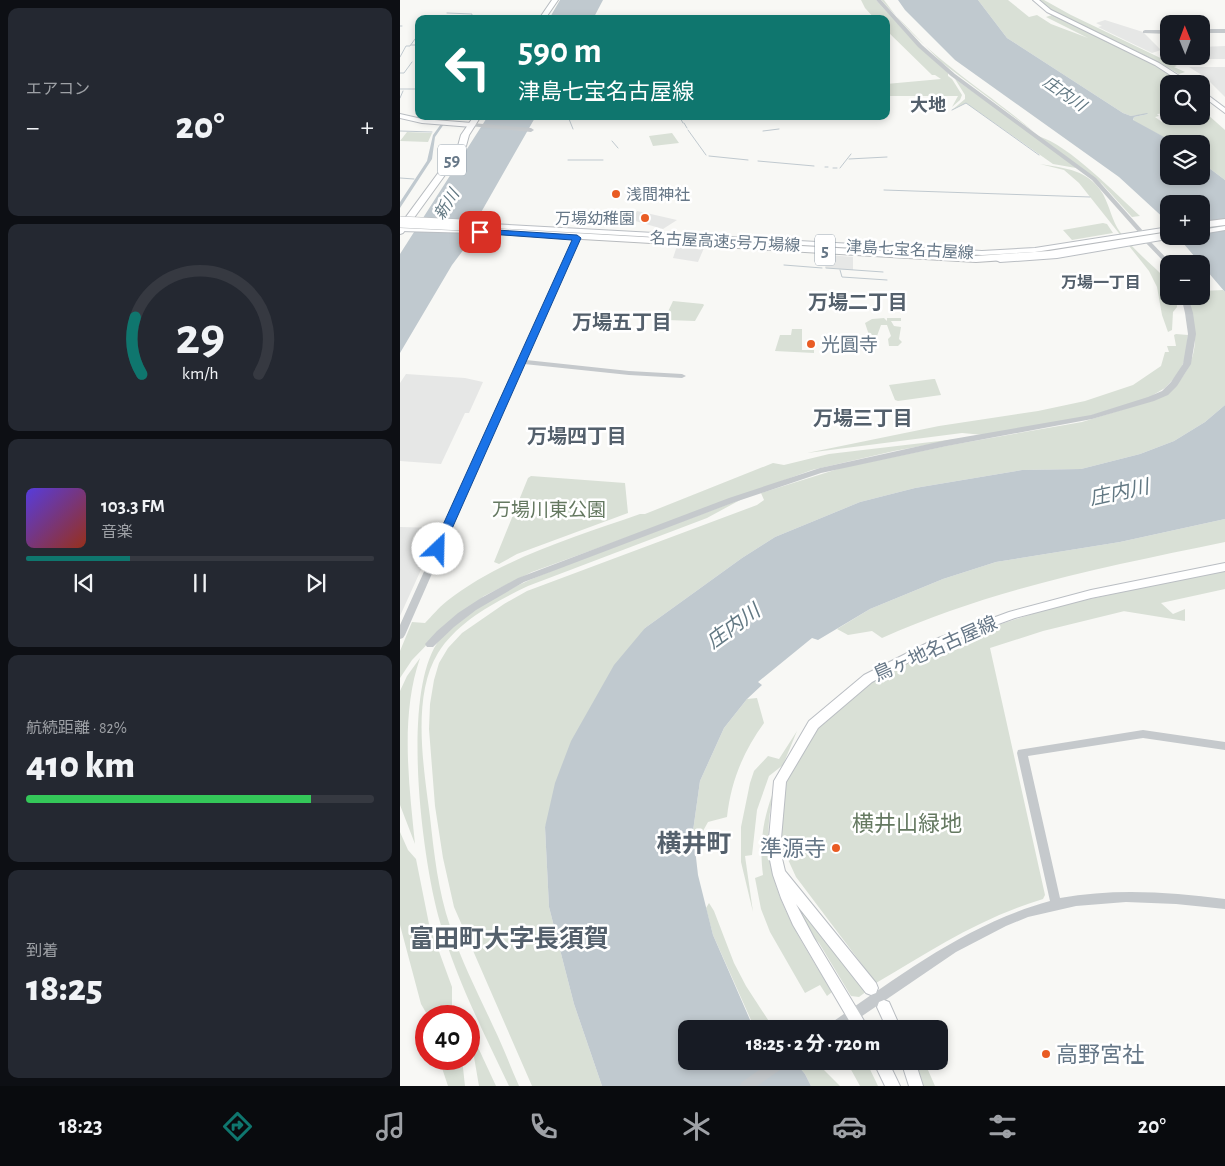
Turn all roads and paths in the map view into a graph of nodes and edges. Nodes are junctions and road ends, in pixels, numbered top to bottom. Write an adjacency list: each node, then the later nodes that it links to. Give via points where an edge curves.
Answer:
1 (555, 0): 4 (main road)
2 (878, 0): 28 (street, via 920,46 953,75 1094,179)
3 (1036, 0): 9 (main road, via 1056,15)
4 (545, 15)
5 (1225, 31): 8 (street)
6 (1145, 32): 7 (street)
7 (1160, 32)
8 (1210, 32)
9 (1174, 75)
10 (1210, 99): 11 (main road)
11 (1225, 111)
12 (400, 116): 13 (main road)
13 (415, 118)
14 (425, 120): 16 (main road)
15 (475, 120): 16 (main road, 59)
16 (472, 124): 17 (street); 20 (main road, 59, via 462,146)
17 (531, 130)
18 (1225, 221): 19 (highway)
19 (1210, 224)
20 (403, 225): 22 (main road); 24 (highway, 名古屋高速5号万場線 / 5, bridge, via 976,255 1045,251); 27 (highway, 名古屋高速5号万場線 / 5, via 976,259 1049,254)
21 (1225, 227): 23 (highway)
22 (482, 228): 29 (main road, 津島七宝名古屋線); 31 (main road, 津島七宝名古屋線)
23 (1210, 229)
24 (1160, 232)
25 (1160, 233): 28 (main road)
26 (1160, 236): 28 (main road, 津島七宝名古屋線)
27 (1160, 236)
28 (1144, 237): 30 (street); 31 (main road, 津島七宝名古屋線, via 1057,256)
29 (577, 238): 31 (main road, 津島七宝名古屋線, via 941,258); 33 (street)
30 (1161, 255)
31 (1001, 256)
32 (1186, 305): 37 (street, via 1192,328 1187,364 1182,375 1165,393 1092,417 883,456 770,486 521,580 475,606)
33 (522, 362): 34 (street); 36 (street)
34 (682, 376)
35 (1225, 567): 39 (main road, 鳥ヶ地名古屋線, via 1109,590 999,618 883,668 850,689 799,741 786,766 772,818)
36 (400, 635)
37 (430, 644)
38 (1225, 746): 41 (street, via 1143,734 1022,752)
39 (779, 872): 42 (main road); 44 (main road, 鳥ヶ地名古屋線, via 785,898 797,923)
40 (1225, 904): 41 (street, via 1138,896)
41 (1057, 906): 44 (street, via 1029,912 987,929)
42 (871, 988)
43 (884, 1007): 47 (main road)
44 (854, 1014): 45 (street); 46 (main road, 鳥ヶ地名古屋線)
45 (845, 1020)
46 (857, 1020)
47 (890, 1020)
48 (770, 1070): 51 (street)
49 (885, 1070): 52 (main road)
50 (911, 1070): 53 (main road)
51 (746, 1086)
52 (893, 1086)
53 (916, 1086)

